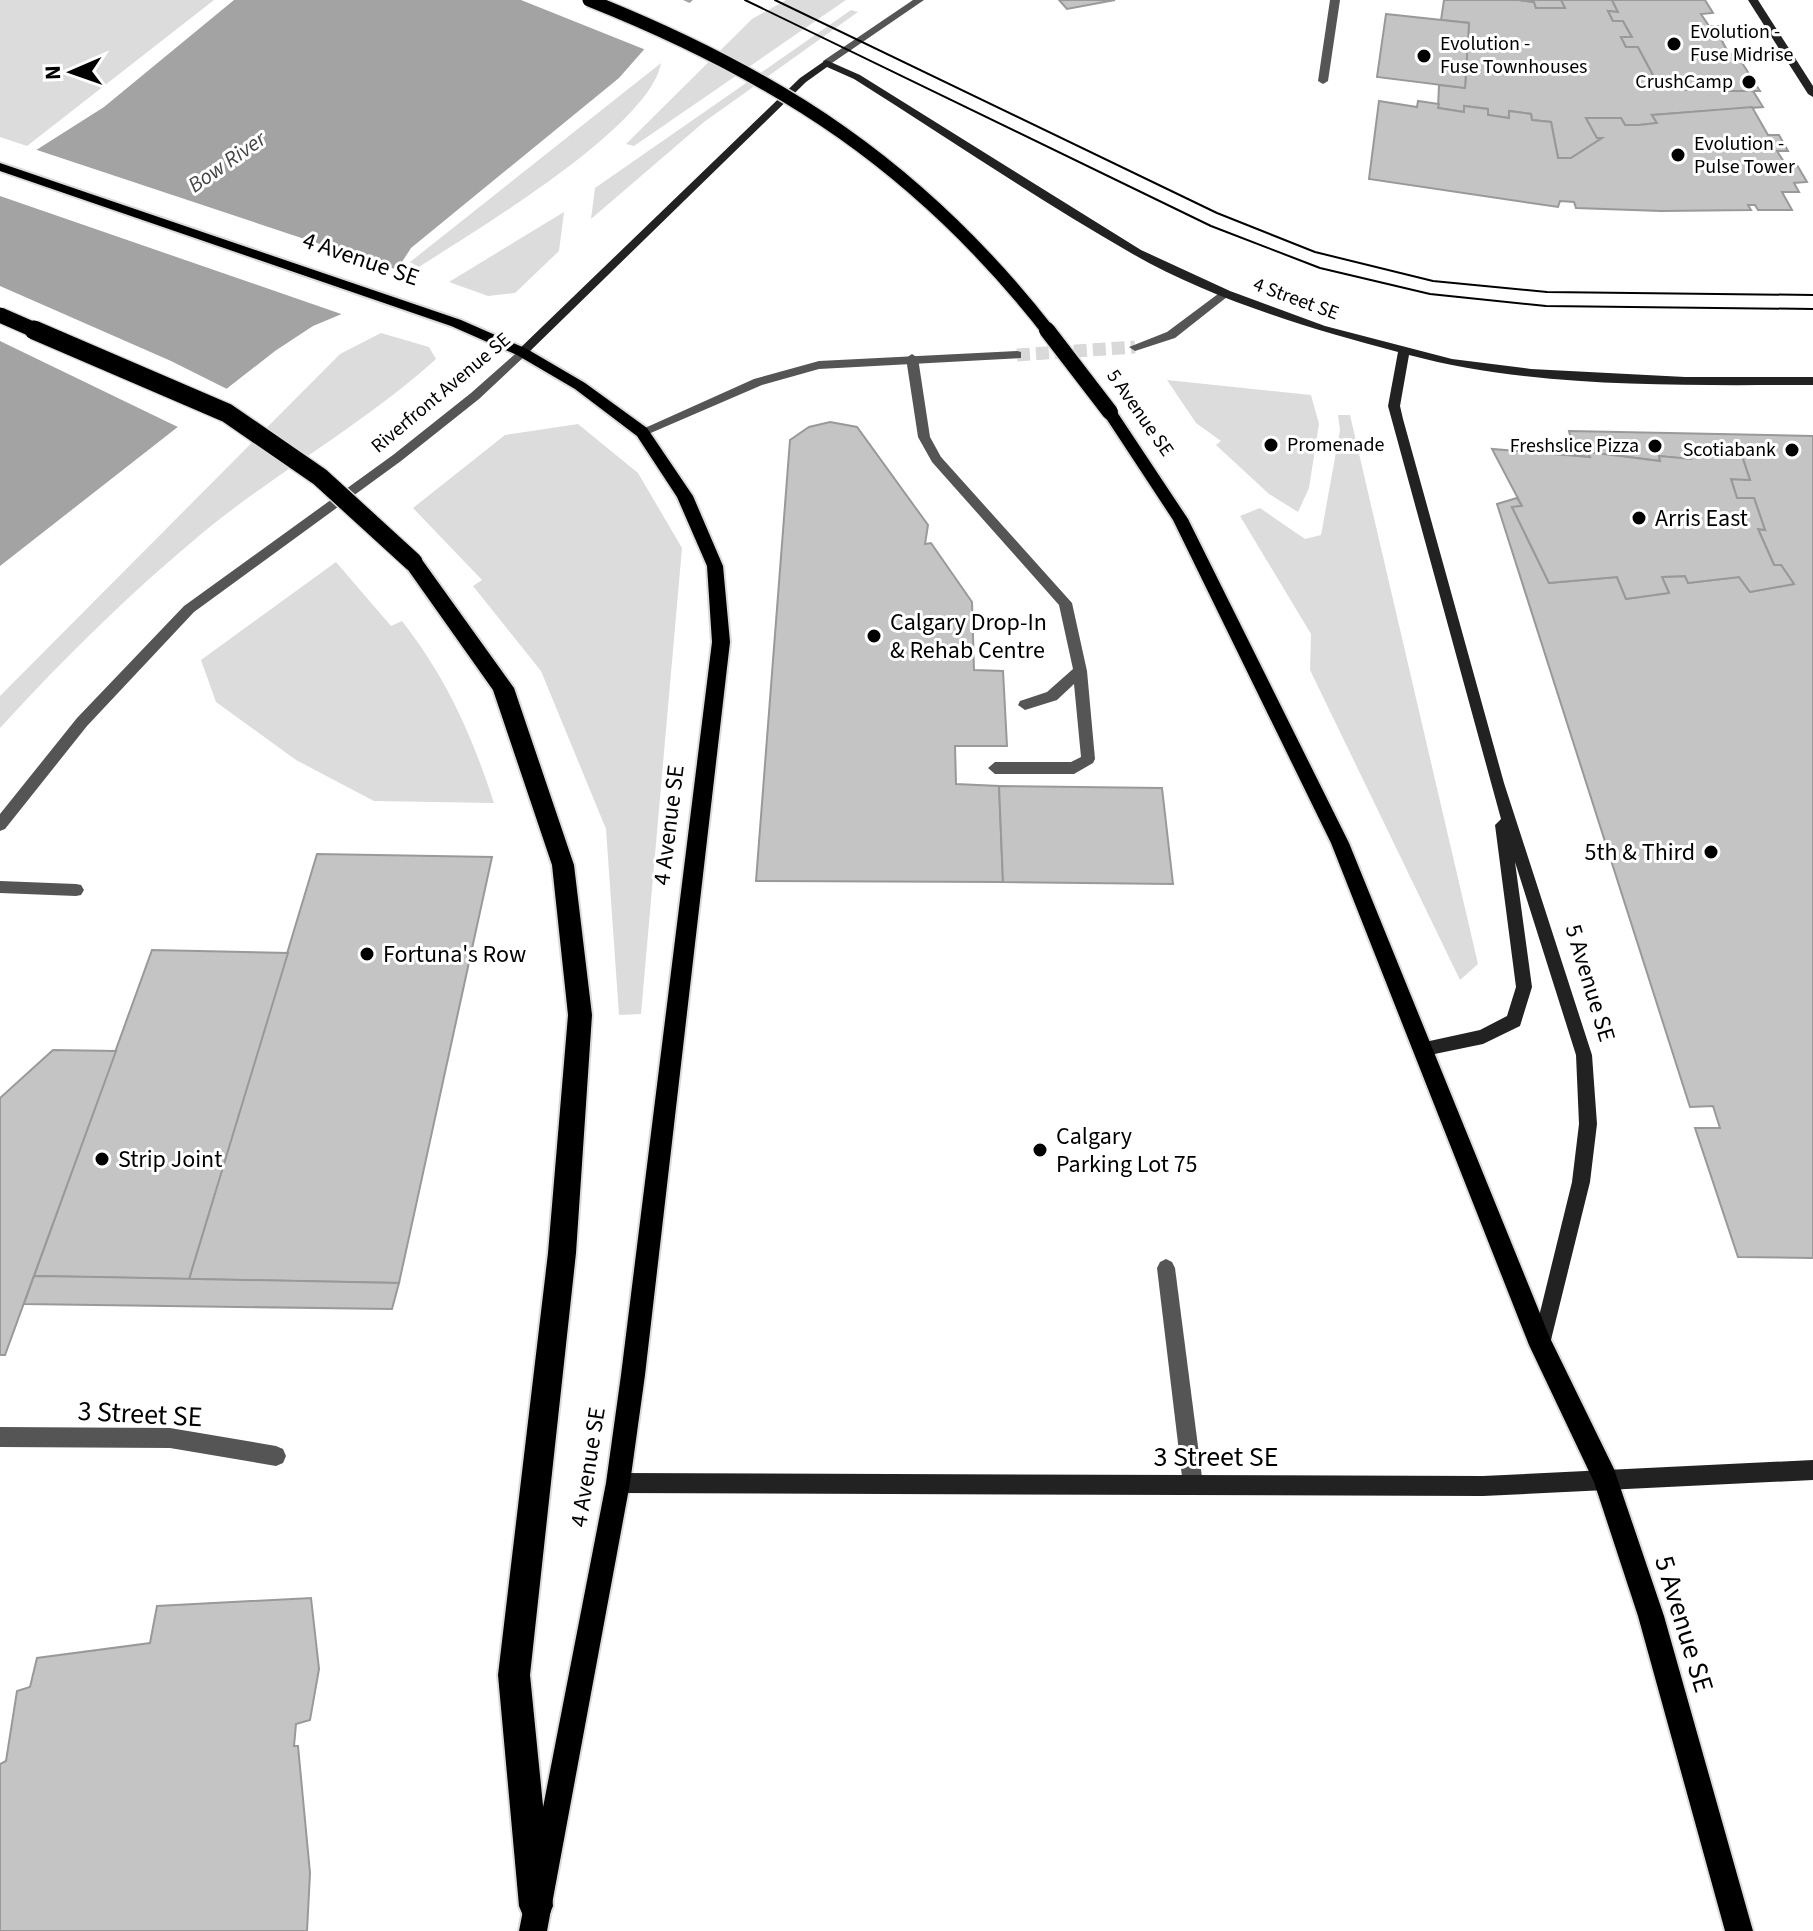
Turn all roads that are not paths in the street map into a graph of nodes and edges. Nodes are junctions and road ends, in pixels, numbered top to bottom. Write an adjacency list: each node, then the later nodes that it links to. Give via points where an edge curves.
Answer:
1 (589, 0): 25 (main road, 5 Avenue SE, bridge, via 669,32 777,87 921,191 989,259 1110,412 1180,519 1340,843)
2 (919, 0): 5 (street, Riverfront Avenue SE)
3 (1335, 0): 6 (street)
4 (1753, 0): 7 (street)
5 (826, 63): 9 (street, 4 Street SE, via 857,77 1137,252); 12 (street, Riverfront Avenue SE)
6 (1323, 81)
7 (1813, 94)
8 (0, 167): 12 (main road, 4 Avenue SE, via 456,323)
9 (1226, 293): 11 (street, via 1171,335); 13 (street, 4 Street SE)
10 (0, 315): 34 (highway, bridge, via 227,413 320,477 413,562 503,688 563,865 580,1015 556,1314 514,1675)
11 (1135, 347)
12 (522, 352): 17 (main road, 4 Avenue SE); 22 (street, Riverfront Avenue SE, via 397,458 189,609 82,722)
13 (1404, 352): 16 (street, 4 Street SE, via 1570,377); 21 (street, 5 Avenue SE, via 1394,406)
14 (1017, 355): 15 (street)
15 (912, 358): 17 (street, via 819,365 758,382); 18 (street, via 924,437 936,459 1065,603)
16 (1813, 381)
17 (642, 432): 32 (main road, 4 Avenue SE, via 685,496 715,566 721,642)
18 (1080, 671): 19 (street, via 1052,696); 20 (street, via 1088,759 1074,768)
19 (1025, 705)
20 (995, 768)
21 (1497, 783): 25 (street, 5 Avenue SE, via 1524,987 1514,1021 1483,1037); 27 (street, 5 Avenue SE, via 1584,1055 1588,1124 1581,1182)
22 (0, 825)
23 (0, 887): 24 (street)
24 (76, 890)
25 (1425, 1049): 27 (main road, 5 Avenue SE)
26 (1166, 1268): 33 (street)
27 (1541, 1345): 31 (main road, 5 Avenue SE)
28 (0, 1437): 29 (street, 3 Street SE, via 170,1438)
29 (276, 1456)
30 (1813, 1470): 31 (street, 3 Street SE)
31 (1605, 1478): 33 (street, 3 Street SE, via 1483,1486); 35 (main road, 5 Avenue SE, via 1651,1616)
32 (618, 1483): 33 (street, 3 Street SE); 34 (main road, 4 Avenue SE)
33 (1193, 1485)
34 (534, 1919)
35 (1739, 1931)

